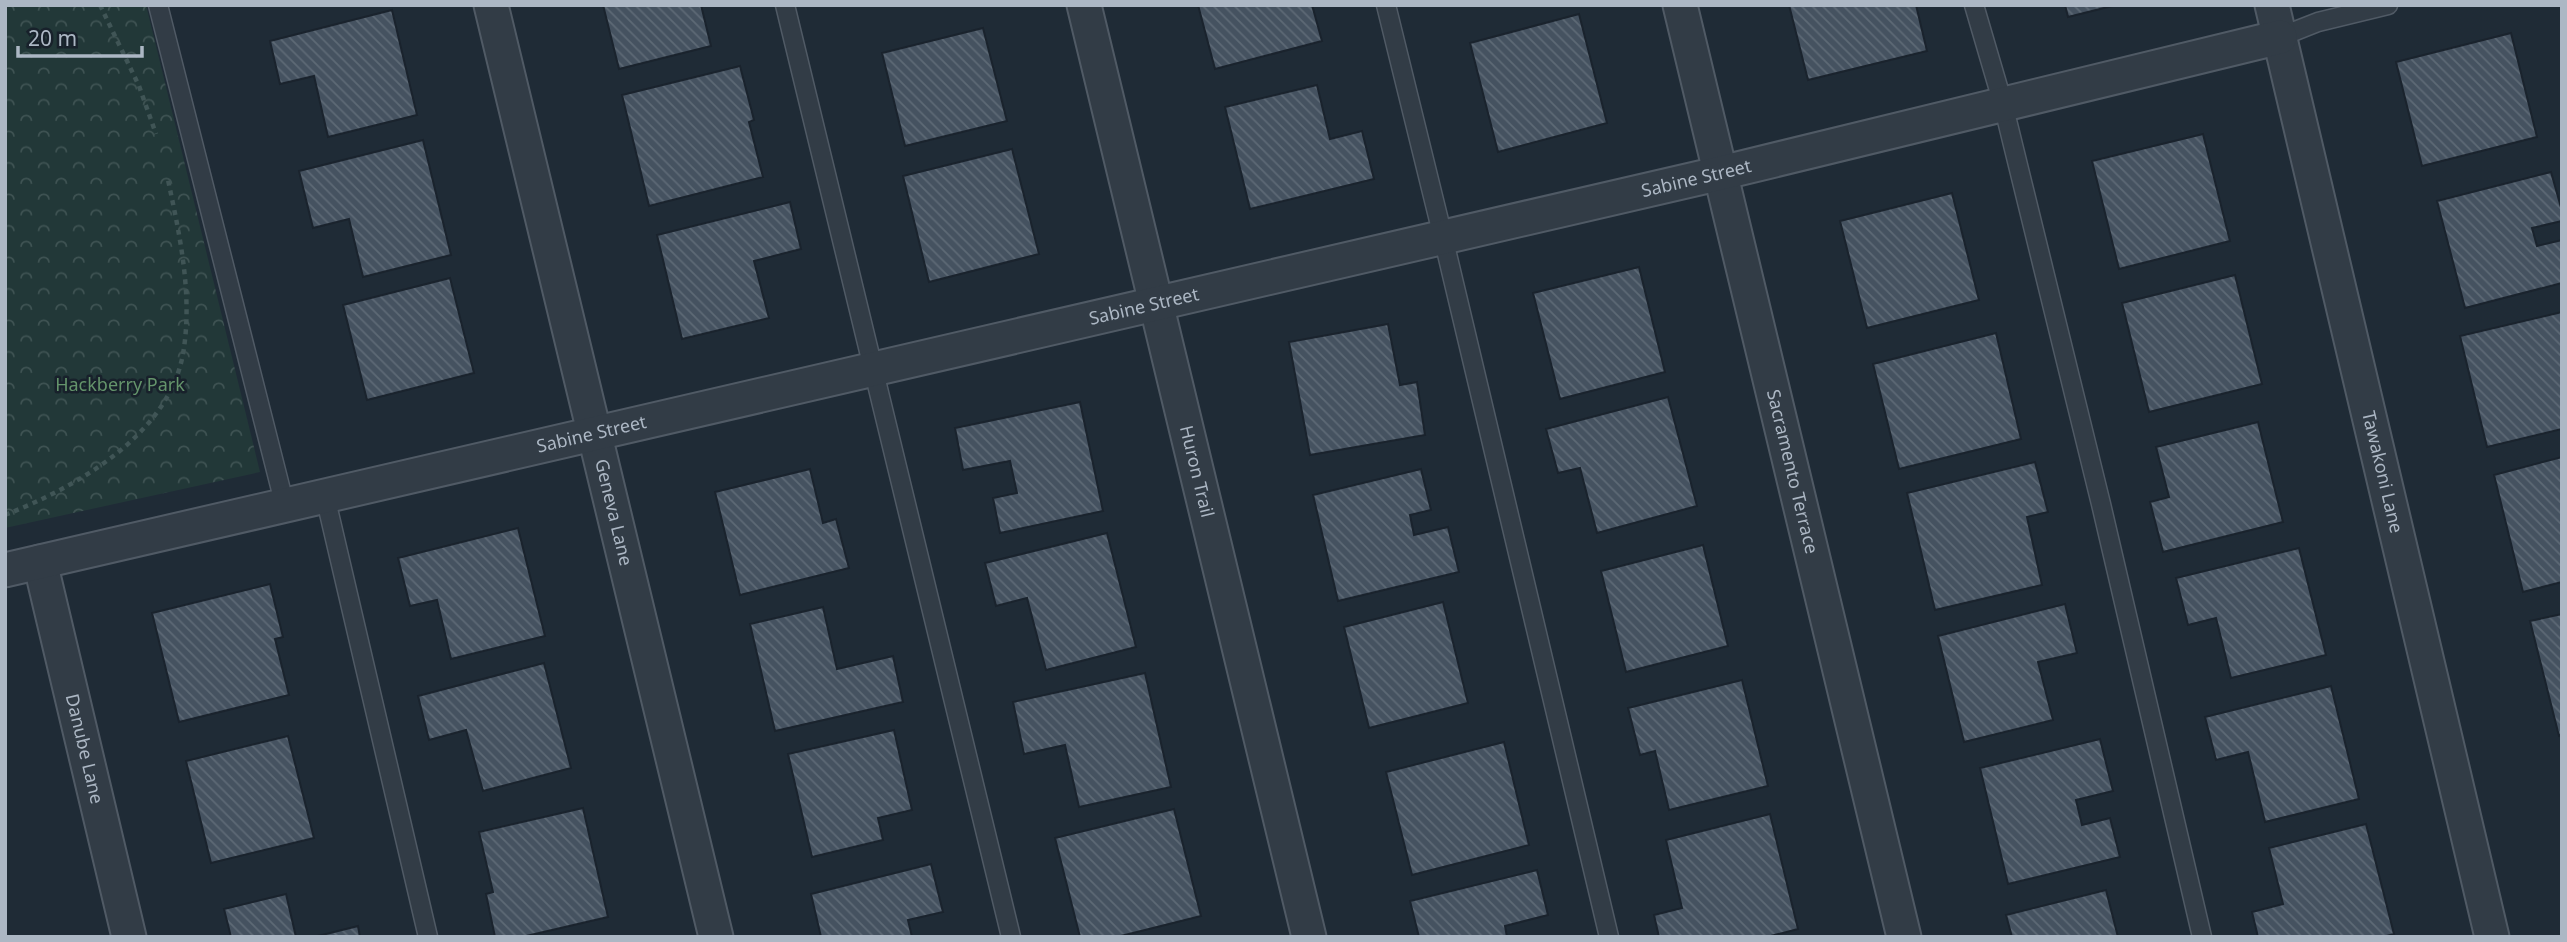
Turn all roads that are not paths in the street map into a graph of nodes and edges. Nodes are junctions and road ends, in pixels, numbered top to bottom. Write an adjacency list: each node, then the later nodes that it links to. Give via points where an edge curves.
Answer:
1 (158, 5): 18 (lane)
2 (491, 5): 16 (street, Geneva Lane)
3 (785, 5): 15 (lane)
4 (1084, 5): 14 (street, Huron Trail)
5 (1386, 5): 13 (lane)
6 (1679, 5): 12 (street, Sacramento Terrace)
7 (1974, 5): 11 (lane)
8 (2272, 5): 10 (street, Tawakoni Lane)
9 (2388, 5): 10 (lane, via 2318,22)
10 (2280, 37): 11 (street, Sabine Street); 29 (street, Tawakoni Lane)
11 (2003, 104): 12 (street, Sabine Street); 28 (lane)
12 (1721, 173): 13 (street, Sabine Street); 27 (street, Sacramento Terrace)
13 (1443, 237): 14 (street, Sabine Street); 26 (lane)
14 (1157, 303): 15 (street, Sabine Street); 25 (street, Huron Trail)
15 (874, 369): 16 (street, Sabine Street); 24 (lane)
16 (597, 433): 17 (street, Sabine Street); 23 (street, Geneva Lane)
17 (325, 496): 18 (street, Sabine Street); 22 (lane)
18 (285, 506): 19 (street, Sabine Street)
19 (40, 562): 20 (street, Sabine Street); 21 (street, Danube Lane)
20 (5, 569)
21 (129, 937)
22 (428, 937)
23 (716, 937)
24 (1011, 937)
25 (1309, 937)
26 (1609, 937)
27 (1904, 937)
28 (2202, 937)
29 (2492, 937)

